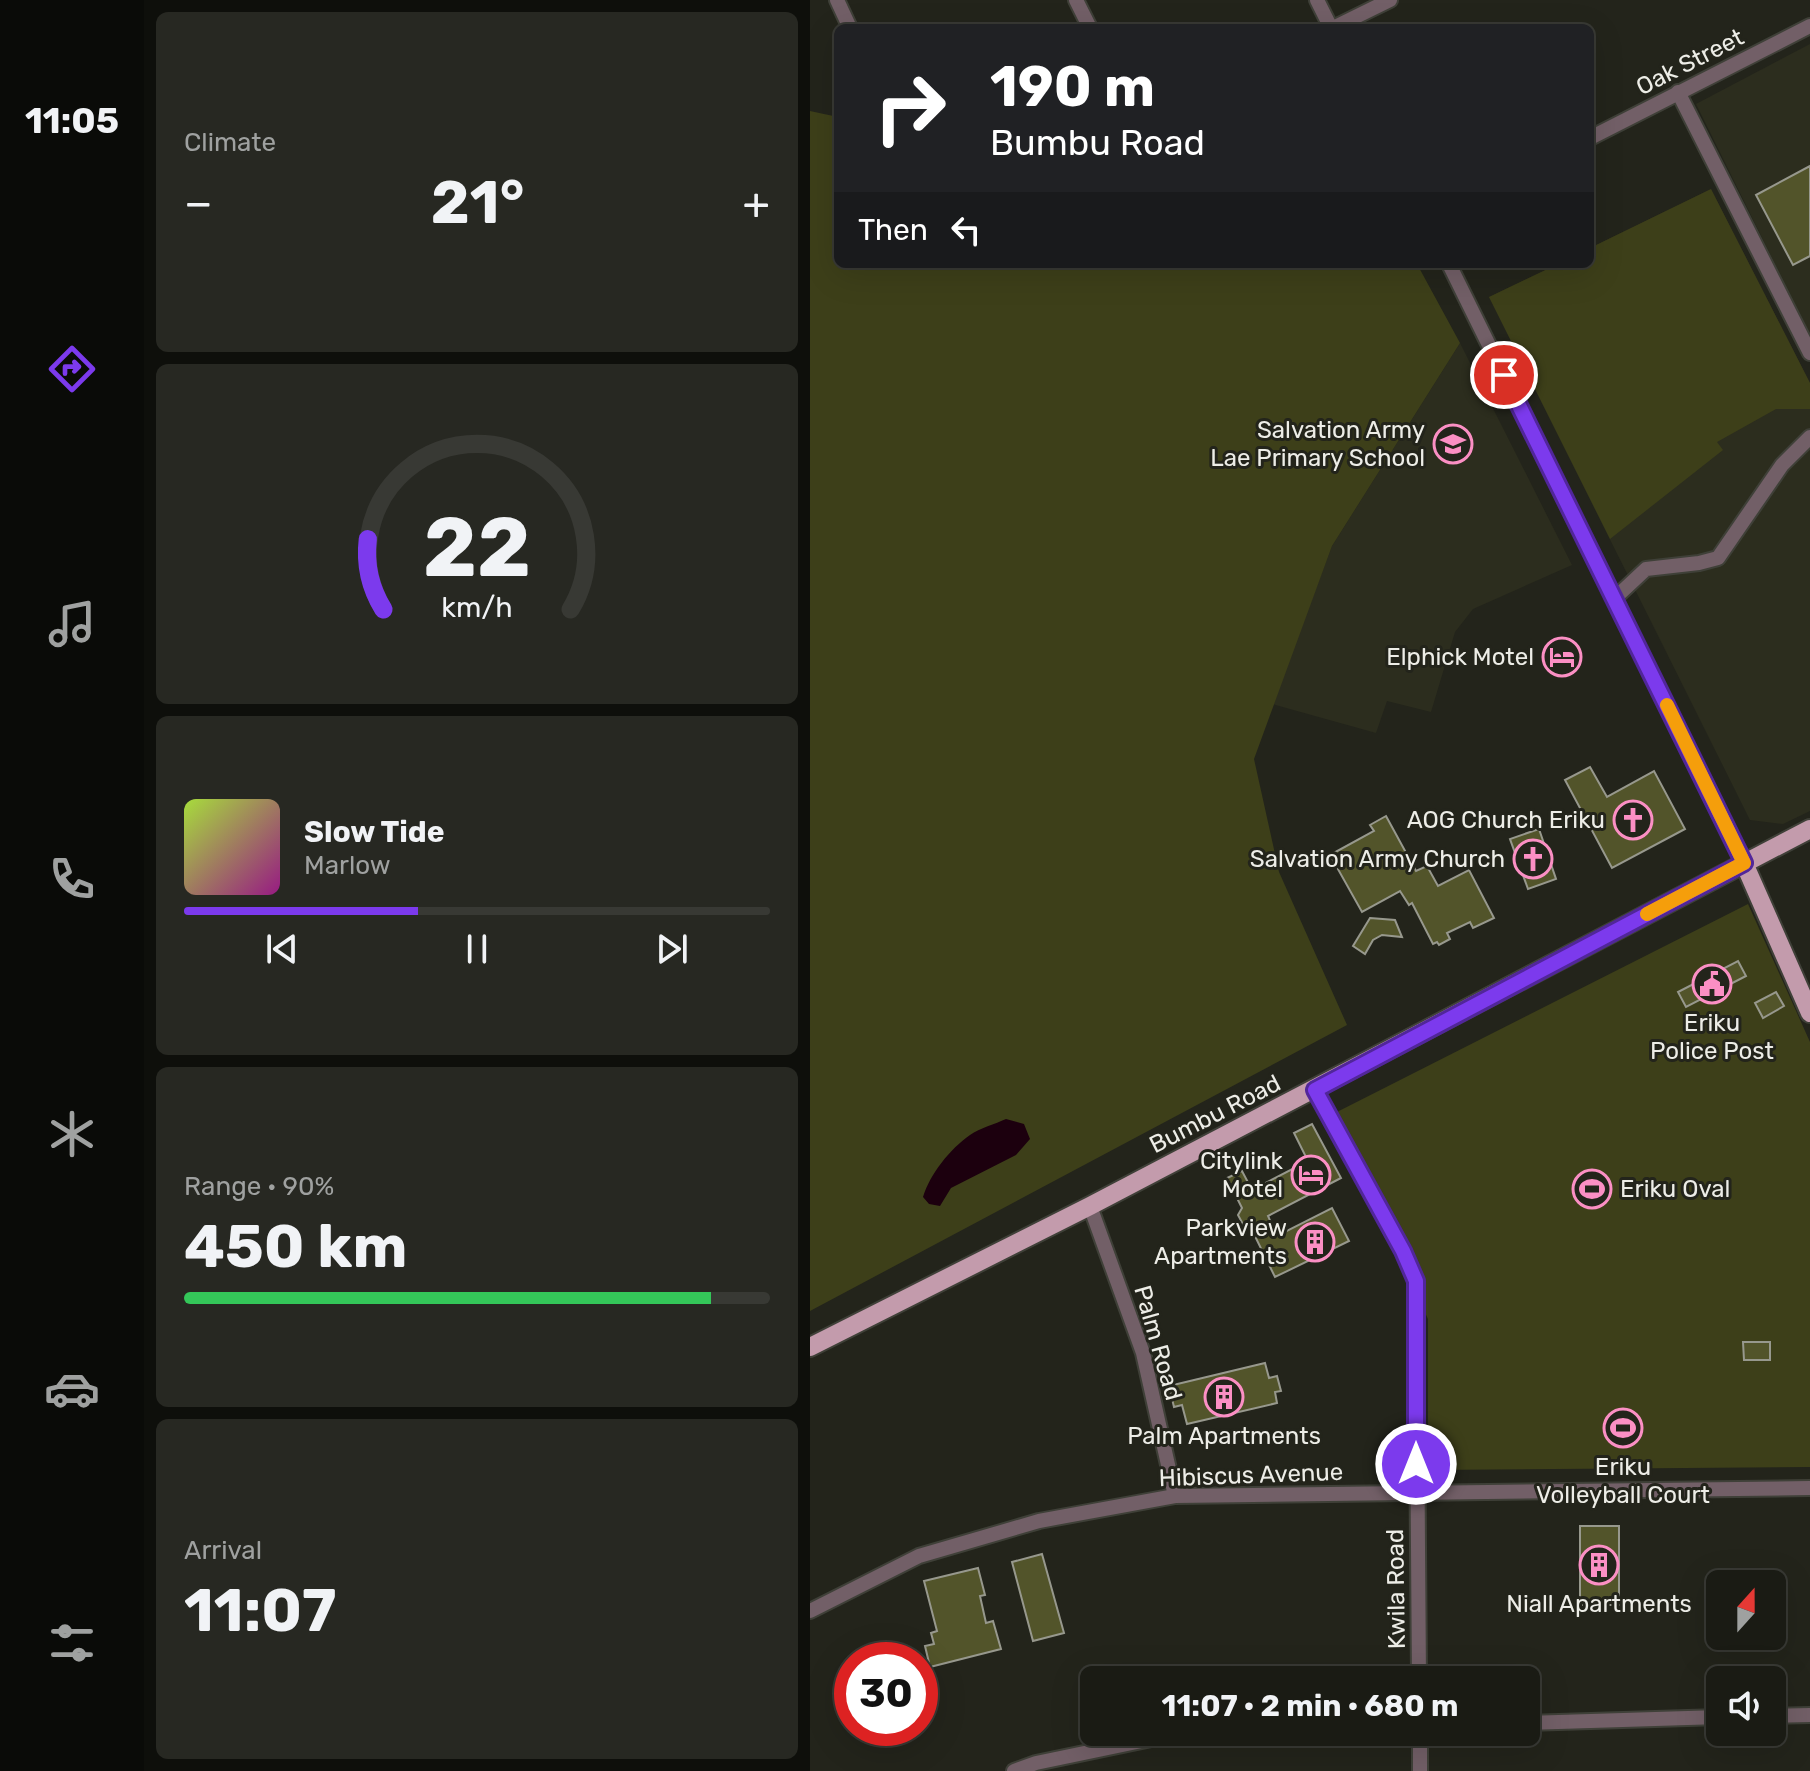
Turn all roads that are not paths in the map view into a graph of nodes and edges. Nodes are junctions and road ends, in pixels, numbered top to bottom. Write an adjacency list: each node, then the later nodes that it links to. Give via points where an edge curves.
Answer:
1 (837, 0): 5 (street)
2 (1076, 0): 6 (street)
3 (1317, 0): 7 (street)
4 (1390, 0): 8 (street)
5 (848, 24)
6 (1088, 24)
7 (1330, 24)
8 (1340, 24)
9 (1810, 26): 10 (street, Oak Street)
10 (1678, 92): 11 (street, Oak Street); 13 (street)
11 (1594, 136)
12 (1451, 268): 15 (street)
13 (1810, 353)
14 (1810, 437): 15 (street, via 1782,465 1718,558 1646,569)
15 (1615, 598): 17 (street)
16 (1810, 829): 17 (main road, Bumbu Road)
17 (1744, 863): 18 (main road); 19 (main road, Bumbu Road)
18 (1809, 1010)
19 (1315, 1090): 20 (main road, Bumbu Road); 23 (street, Kwila Road, via 1416,1281)
20 (1090, 1206): 21 (main road, Bumbu Road); 24 (street, Palm Road, via 1143,1353)
21 (810, 1347)
22 (1810, 1488): 23 (street, Hibiscus Avenue)
23 (1416, 1493): 24 (street, Hibiscus Avenue); 26 (street, Kwila Road)
24 (1175, 1496): 25 (street, Hibiscus Avenue, via 1039,1521 919,1556)
25 (810, 1611)
26 (1419, 1666)
27 (1810, 1715): 28 (street)
28 (1786, 1716)
29 (1706, 1717): 30 (street)
30 (1540, 1723)
31 (1118, 1746): 33 (street)
32 (1420, 1746): 34 (street)
33 (1014, 1771)
34 (1420, 1771)

